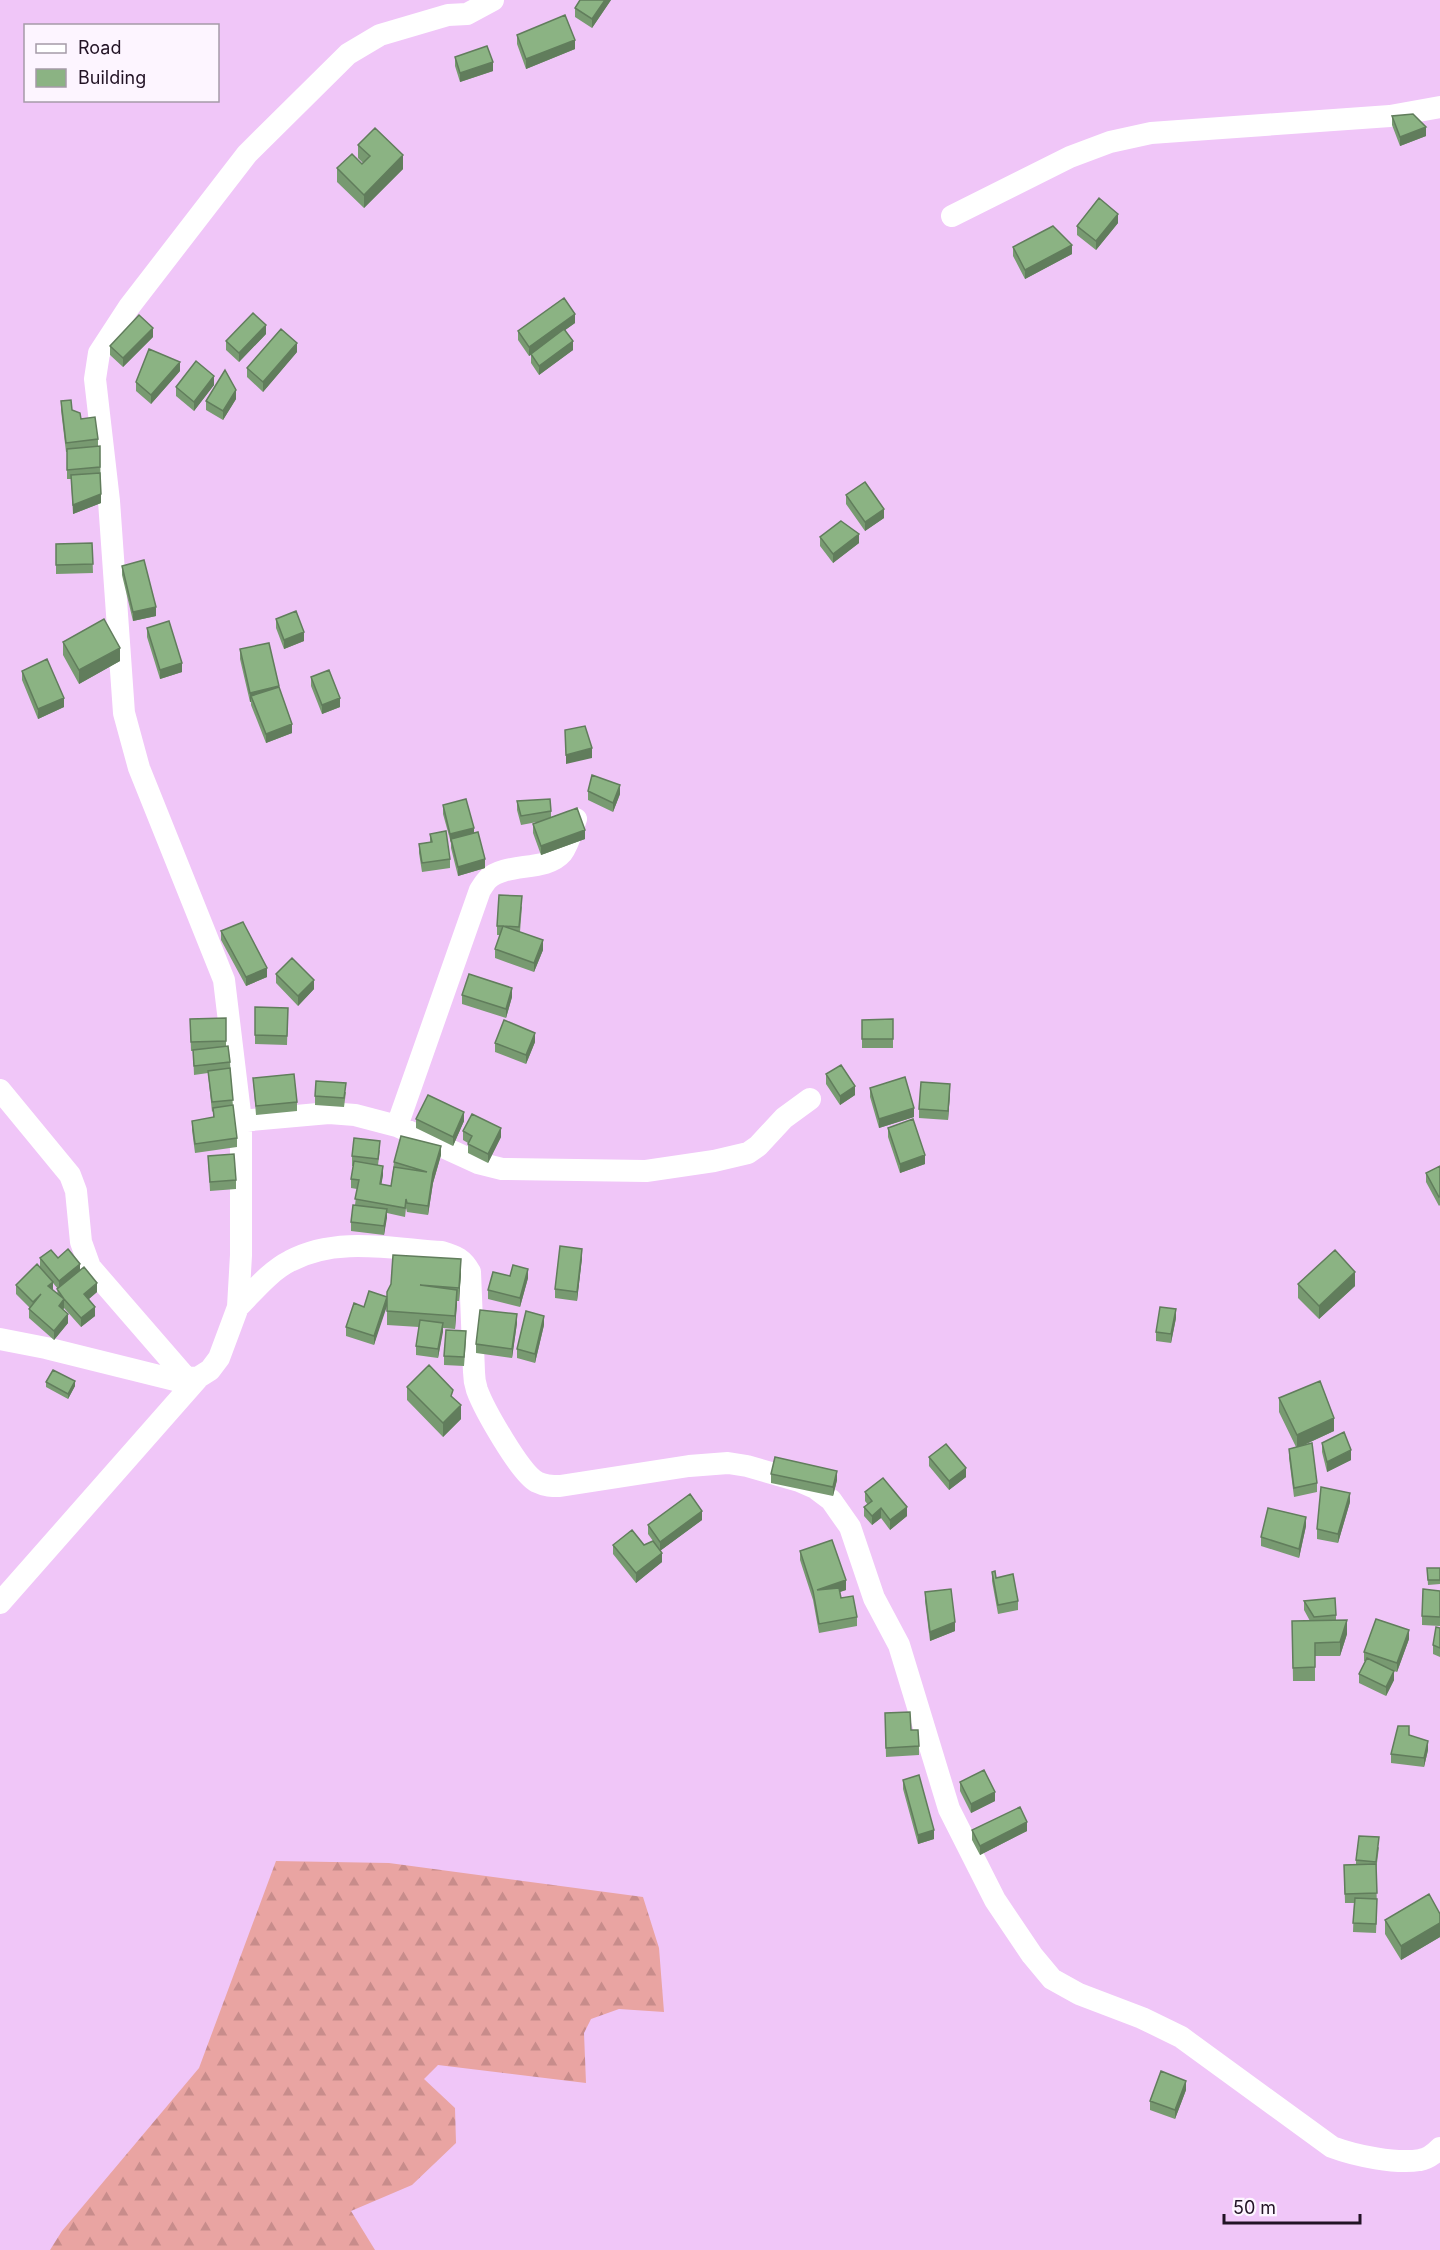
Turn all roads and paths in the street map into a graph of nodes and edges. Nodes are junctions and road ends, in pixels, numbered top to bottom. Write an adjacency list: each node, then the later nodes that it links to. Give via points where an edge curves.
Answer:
1 (493, 0): 7 (street, via 467,14 448,15 380,35 348,54 247,154 129,307 99,353 96,379 124,713 139,768 224,980)
2 (1440, 107): 3 (street, via 1390,116 1151,133 1110,142 1070,157)
3 (952, 216)
4 (577, 817): 8 (street, via 561,854 552,861 502,872 488,879 480,891)
5 (0, 1090): 11 (street, via 70,1175 76,1191 81,1242 90,1267)
6 (810, 1099): 8 (street, via 748,1153 646,1170 502,1169 478,1163)
7 (241, 1121): 8 (street, via 328,1113 355,1115); 9 (street)
8 (397, 1126)
9 (238, 1307): 11 (street, via 219,1358 210,1370); 13 (street, via 268,1277 290,1261 313,1252 343,1246 456,1256 470,1272 476,1388 518,1462 535,1482 560,1486 728,1463 815,1488 831,1500 850,1527 874,1598 899,1645 949,1809 995,1900 1052,1979 1181,2037 1332,2147 1402,2161 1422,2160)
10 (0, 1339): 11 (street, via 175,1380)
11 (193, 1379): 12 (street)
12 (0, 1603)
13 (1440, 2148)

